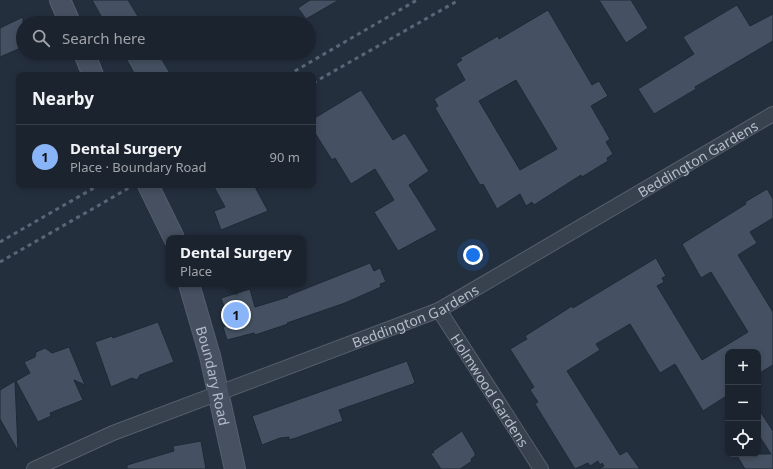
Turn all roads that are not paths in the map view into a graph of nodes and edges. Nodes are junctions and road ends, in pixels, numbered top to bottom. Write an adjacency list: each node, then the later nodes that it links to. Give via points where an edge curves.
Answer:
1 (60, 0): 2 (main road)
2 (67, 16)
3 (87, 60): 4 (main road)
4 (92, 72)
5 (773, 114): 9 (street, Beddington Gardens)
6 (150, 188): 7 (main road)
7 (173, 235)
8 (190, 287): 10 (main road, Boundary Road)
9 (439, 310): 10 (street, Beddington Gardens); 13 (street, Holmwood Gardens)
10 (219, 392): 11 (street, Beddington Gardens, via 106,436); 12 (main road, Boundary Road)
11 (34, 469)
12 (235, 469)
13 (541, 469)

